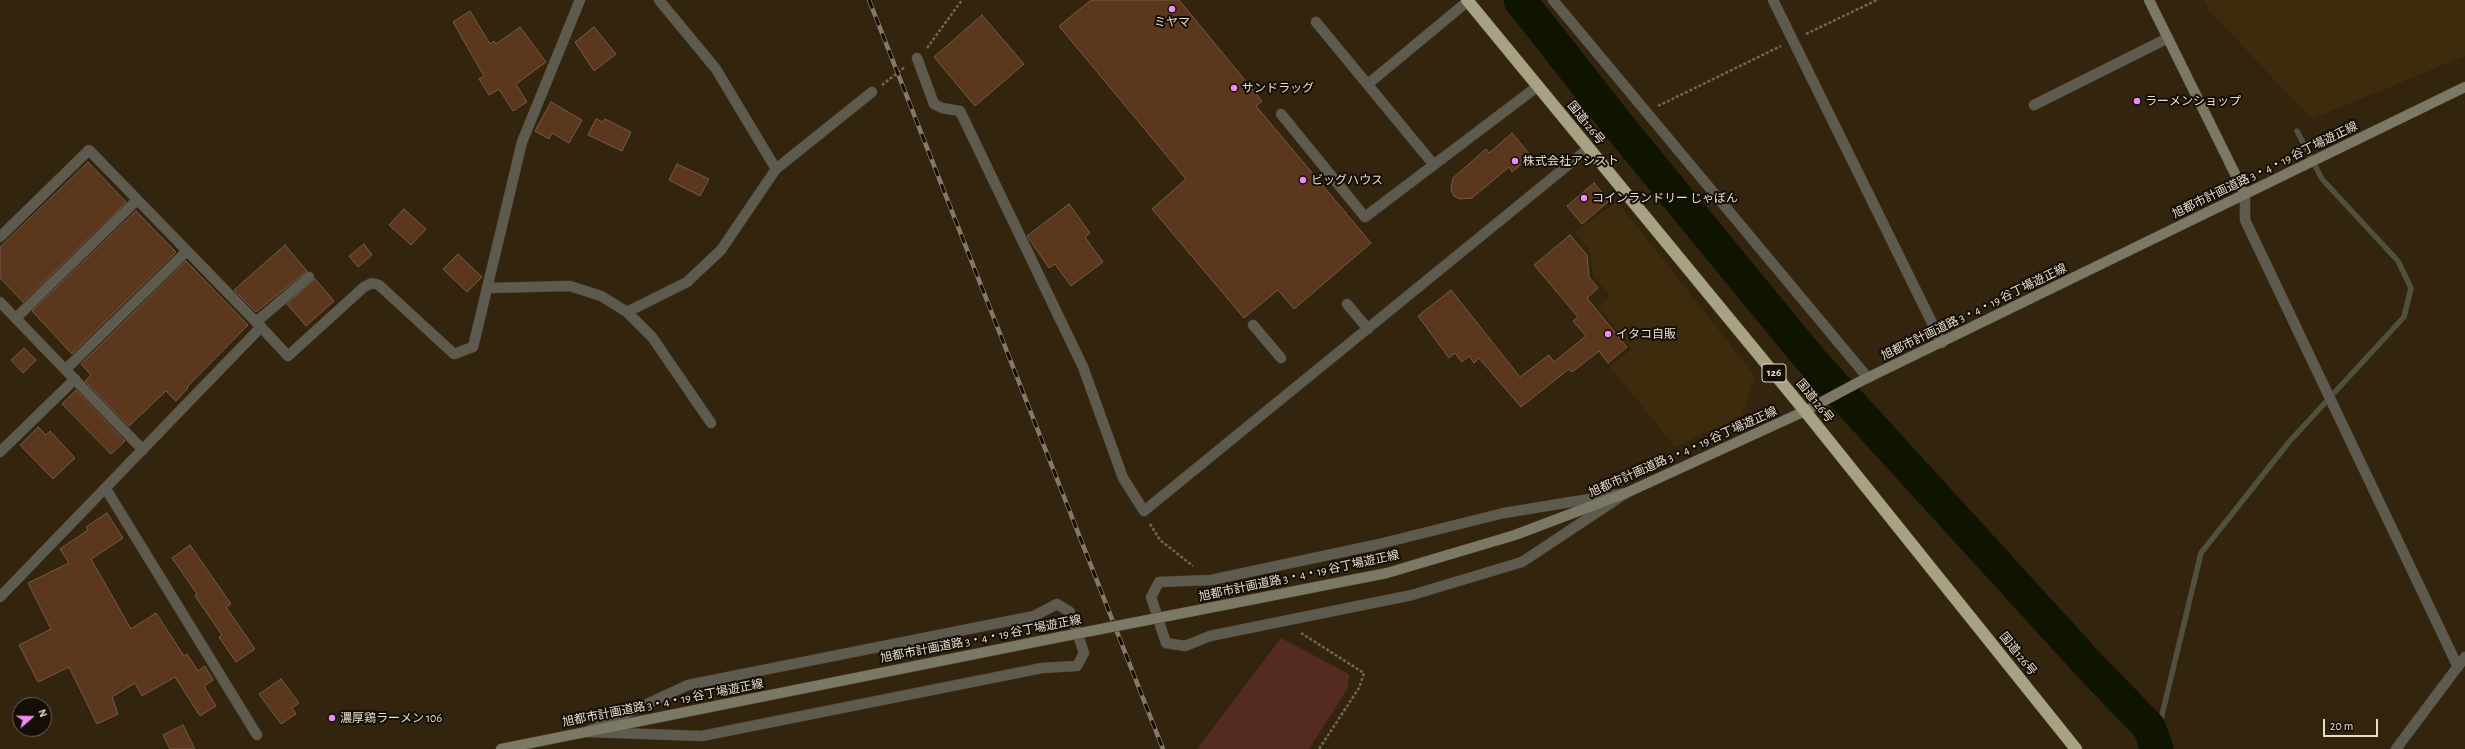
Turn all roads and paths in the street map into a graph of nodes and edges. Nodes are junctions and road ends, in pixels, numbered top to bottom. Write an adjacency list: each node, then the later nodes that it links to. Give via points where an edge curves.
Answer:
1 (580, 0): 28 (street, via 522,142)
2 (659, 0): 22 (street, via 716,69)
3 (962, 0): 12 (path)
4 (1468, 0): 13 (street); 14 (highway, 国道126号 / 126)
5 (1553, 0): 18 (street)
6 (1773, 0): 11 (street)
7 (1877, 0): 11 (path)
8 (2149, 0): 10 (street)
9 (1316, 22): 13 (street)
10 (2168, 38): 17 (street); 23 (street)
11 (1793, 40): 18 (path); 36 (street)
12 (917, 58): 16 (path); 35 (street, via 934,104 960,111 1083,367 1123,478 1144,512)
13 (1368, 84): 21 (street)
14 (1538, 86): 20 (highway, 国道126号 / 126); 21 (street)
15 (2465, 87): 23 (street, 旭都市計画道路 3・4・19 谷丁場遊正線)
16 (872, 92): 22 (street)
17 (2034, 105)
18 (1646, 112): 40 (street)
19 (1281, 114): 21 (street, via 1365,216)
20 (1589, 148): 35 (street); 41 (highway, 国道126号 / 126)
21 (1434, 165)
22 (776, 169): 31 (street, via 721,250 686,282)
23 (2245, 194): 36 (street, 旭都市計画道路 3・4・19 谷丁場遊正線); 49 (street, via 2245,220)
24 (137, 200): 25 (street, via 89,150); 26 (street); 32 (street)
25 (0, 237)
26 (187, 251): 33 (street); 38 (street)
27 (309, 277): 33 (street)
28 (487, 288): 31 (street, via 570,286 601,296); 33 (street, via 473,347 454,354 379,285 372,283 364,287 288,356)
29 (0, 302): 32 (street)
30 (1347, 304): 35 (street)
31 (627, 312): 42 (street, via 652,337)
32 (16, 318): 38 (street)
33 (258, 325): 43 (street)
34 (1253, 325): 37 (street)
35 (1368, 329)
36 (1942, 343): 40 (street, 旭都市計画道路 3・4・19 谷丁場遊正線)
37 (1281, 358)
38 (66, 369): 39 (street)
39 (75, 379): 43 (street); 44 (street)
40 (1865, 380): 41 (street, 旭都市計画道路 3・4・19 谷丁場遊正線)
41 (1805, 411): 46 (street, 旭都市計画道路 3・4・19 谷丁場遊正線); 53 (highway, 国道126号 / 126)
42 (711, 423)
43 (143, 450): 45 (street)
44 (0, 452)
45 (106, 489): 47 (street); 51 (street)
46 (1626, 494): 46 (street, via 1522,562 1412,595 1249,627 1210,636 1185,646 1166,643 1151,597 1159,582 1211,580 1375,545 1504,513); 50 (street, 旭都市計画道路 3・4・19 谷丁場遊正線, bridge, via 1515,536 1387,573)
47 (0, 597)
48 (2465, 657): 49 (street)
49 (2458, 667): 54 (street)
50 (586, 732): 50 (street, via 688,685 1034,616 1058,604 1070,612 1084,653 1078,666 1042,668 702,736); 52 (street, 旭都市計画道路 3・4・19 谷丁場遊正線)
51 (257, 735)
52 (501, 749)
53 (2076, 749)
54 (2396, 749)

